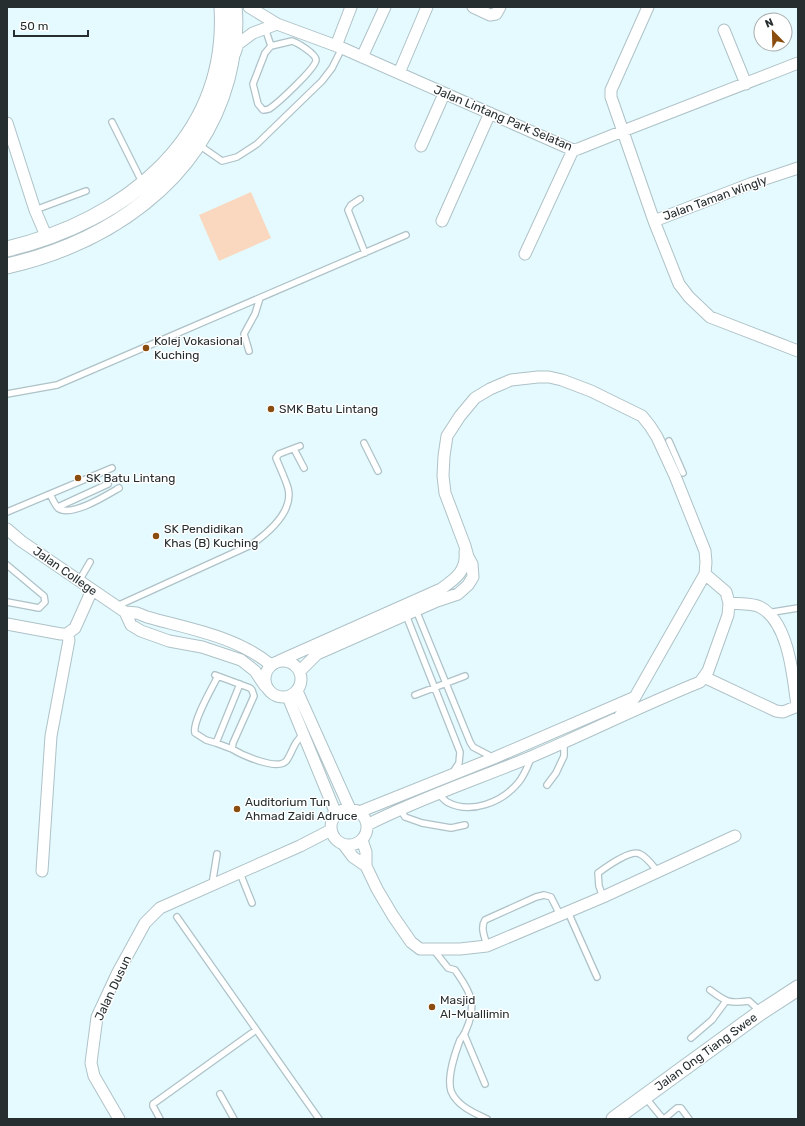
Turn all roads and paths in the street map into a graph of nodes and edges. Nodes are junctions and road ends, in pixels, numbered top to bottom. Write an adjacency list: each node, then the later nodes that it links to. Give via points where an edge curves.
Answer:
1 (222, 7): 29 (main road, via 223,42 211,91 189,134 173,156)
2 (234, 7): 16 (main road, via 235,41)
3 (249, 7): 10 (street, Jalan Lintang Park Selatan)
4 (351, 7): 14 (street)
5 (385, 7): 15 (street)
6 (427, 7): 18 (street)
7 (473, 7): 8 (street, via 490,15 496,14)
8 (500, 7)
9 (648, 7): 24 (street, Jalan Taman Wingly, via 611,90)
10 (277, 24): 11 (street); 14 (street, Jalan Lintang Park Selatan)
11 (265, 28): 13 (lane); 16 (street, via 238,44)
12 (724, 30): 19 (street)
13 (271, 46): 13 (lane, via 265,53 253,84 258,104 263,110 267,110 304,77 316,61 312,54 292,41)
14 (339, 47): 15 (street, Jalan Lintang Park Selatan); 25 (lane, via 332,68 322,81 257,144 237,157 222,161)
15 (362, 57): 18 (street, Jalan Lintang Park Selatan)
16 (232, 60): 25 (main road, via 213,118)
17 (798, 63): 19 (street, Jalan Lintang Park Selatan)
18 (399, 73): 20 (street, Jalan Lintang Park Selatan)
19 (746, 84): 24 (street, Jalan Lintang Park Selatan)
20 (444, 94): 21 (street, Jalan Lintang Park Selatan); 26 (street)
21 (490, 113): 27 (street, Jalan Lintang Park Selatan); 33 (street)
22 (112, 122): 29 (lane)
23 (7, 123): 32 (street)
24 (623, 131): 27 (street, Jalan Lintang Park Selatan); 34 (street, Jalan Taman Wingly)
25 (198, 145): 40 (main road, via 167,183 140,207 112,225 55,252)
26 (420, 146)
27 (573, 150): 39 (street)
28 (798, 168): 34 (street, Jalan Taman Wingly)
29 (143, 184): 36 (main road, via 89,220)
30 (86, 191): 32 (lane)
31 (360, 199): 38 (lane, via 348,210)
32 (35, 210): 36 (street)
33 (442, 221)
34 (654, 221): 43 (street, via 679,284 710,317)
35 (406, 235): 38 (lane)
36 (47, 238): 37 (main road)
37 (7, 249)
38 (365, 253): 41 (lane)
39 (525, 254)
40 (7, 266)
41 (260, 298): 42 (lane, via 244,334); 44 (lane, via 58,385)
42 (249, 351)
43 (798, 351)
44 (7, 394)
45 (669, 441): 52 (lane)
46 (364, 442): 51 (lane)
47 (300, 446): 48 (lane)
48 (294, 449): 50 (lane); 68 (lane, via 279,454 276,458 288,488 288,502 275,526 251,545)
49 (112, 468): 55 (lane)
50 (304, 468)
51 (378, 471)
52 (683, 474)
53 (108, 484): 56 (lane)
54 (119, 488): 56 (lane, via 70,511)
55 (50, 494): 56 (lane); 57 (lane)
56 (58, 508)
57 (7, 512)
58 (7, 529): 63 (street, Jalan College)
59 (465, 546): 62 (street, via 445,493 443,476 447,436 475,398 490,389 511,380 549,377 597,394 642,416 650,426 675,476 705,551); 69 (street, via 473,572 468,585 458,594); 74 (street, via 464,566 458,576 441,589)
60 (90, 562): 63 (lane)
61 (7, 565): 65 (lane, via 44,596 45,602 39,608)
62 (705, 574): 66 (street, via 726,592); 85 (street)
63 (79, 581): 64 (street, Jalan College)
64 (92, 590): 68 (street, Jalan College); 73 (street, via 75,628)
65 (7, 602)
66 (729, 602): 70 (street, via 758,606); 77 (street, via 728,615)
67 (798, 608): 70 (lane)
68 (120, 609): 74 (street, via 231,641); 81 (street, via 130,625 141,631 241,660 255,671)
69 (416, 610): 71 (street); 79 (lane)
70 (767, 613): 78 (street, via 786,644)
71 (406, 615): 75 (street, via 317,654); 82 (lane)
72 (7, 624): 73 (street)
73 (67, 634): 110 (street, via 69,640 51,736)
74 (275, 663): 75 (street, via 289,662); 81 (street, via 265,675)
75 (300, 671): 83 (street, via 301,681)
76 (465, 676): 79 (lane)
77 (704, 677): 86 (street, via 776,711 784,712); 87 (street, via 700,682)
78 (796, 681): 86 (street)
79 (446, 683): 82 (lane); 94 (lane, via 473,746)
80 (240, 684): 90 (lane); 90 (lane, via 216,676 196,720 193,728 195,733); 92 (lane, via 250,688 254,696)
81 (265, 686): 83 (street, via 274,696 281,698)
82 (434, 687): 84 (lane); 95 (lane, via 460,752 459,763)
83 (293, 694): 88 (street); 99 (street)
84 (415, 695)
85 (635, 697): 87 (street); 91 (street)
86 (797, 706)
87 (620, 716): 89 (street)
88 (304, 734): 92 (lane, via 296,740 286,761 281,764 274,765); 100 (street, via 334,809)
89 (564, 742): 93 (street); 96 (lane, via 564,756)
90 (216, 743): 92 (lane)
91 (530, 743): 93 (street, via 533,749); 94 (street)
92 (232, 749)
93 (532, 756): 97 (street); 97 (lane, via 518,783 492,802 478,807 458,805 447,802)
94 (494, 758): 95 (street)
95 (452, 776): 99 (street)
96 (547, 785)
97 (438, 794): 98 (street)
98 (400, 809): 101 (street); 102 (lane, via 405,817 422,823 452,828)
99 (354, 811): 100 (street, via 340,812); 101 (street, via 363,816)
100 (334, 818): 103 (street)
101 (367, 825): 105 (street)
102 (465, 825)
103 (331, 830): 106 (street); 107 (street)
104 (735, 836): 111 (street)
105 (362, 840): 106 (street, via 357,844); 109 (street, via 366,852)
106 (341, 843): 107 (street, via 322,842); 109 (street, via 353,857)
107 (300, 846): 112 (street, Jalan Dusun)
108 (217, 854): 113 (lane)
109 (366, 866): 119 (street, via 377,889 411,942 420,949)
110 (42, 871)
111 (658, 872): 114 (street); 114 (lane, via 640,854 621,858 598,873)
112 (240, 873): 113 (street, Jalan Dusun); 115 (lane)
113 (208, 887): 131 (street, Jalan Dusun, via 160,908 149,918 117,974 97,1017 91,1063 94,1076)
114 (603, 897): 116 (street)
115 (252, 903)
116 (564, 914): 118 (street); 118 (lane, via 551,897 536,897 485,920 482,924); 120 (lane)
117 (177, 918): 125 (lane)
118 (487, 946): 119 (street)
119 (432, 949): 126 (lane, via 448,968 455,970 466,986 471,1000 471,1011)
120 (597, 977)
121 (798, 988): 124 (main road, Jalan Ong Tiang Swee)
122 (710, 990): 123 (lane)
123 (726, 1001): 124 (lane, via 749,1001); 127 (lane, via 712,1020)
124 (761, 1012): 130 (main road, Jalan Ong Tiang Swee)
125 (256, 1030): 132 (lane, via 154,1104); 134 (lane)
126 (464, 1034): 128 (lane); 135 (lane, via 453,1062 450,1078 452,1091 460,1103 472,1113)
127 (691, 1038)
128 (485, 1084)
129 (220, 1094): 133 (lane)
130 (645, 1097): 136 (main road, Jalan Ong Tiang Swee); 137 (lane)
131 (119, 1119)
132 (160, 1119)
133 (234, 1119)
134 (319, 1119)
135 (486, 1119)
136 (614, 1119)
137 (664, 1119): 138 (lane, via 677,1108 681,1108)
138 (689, 1119)

